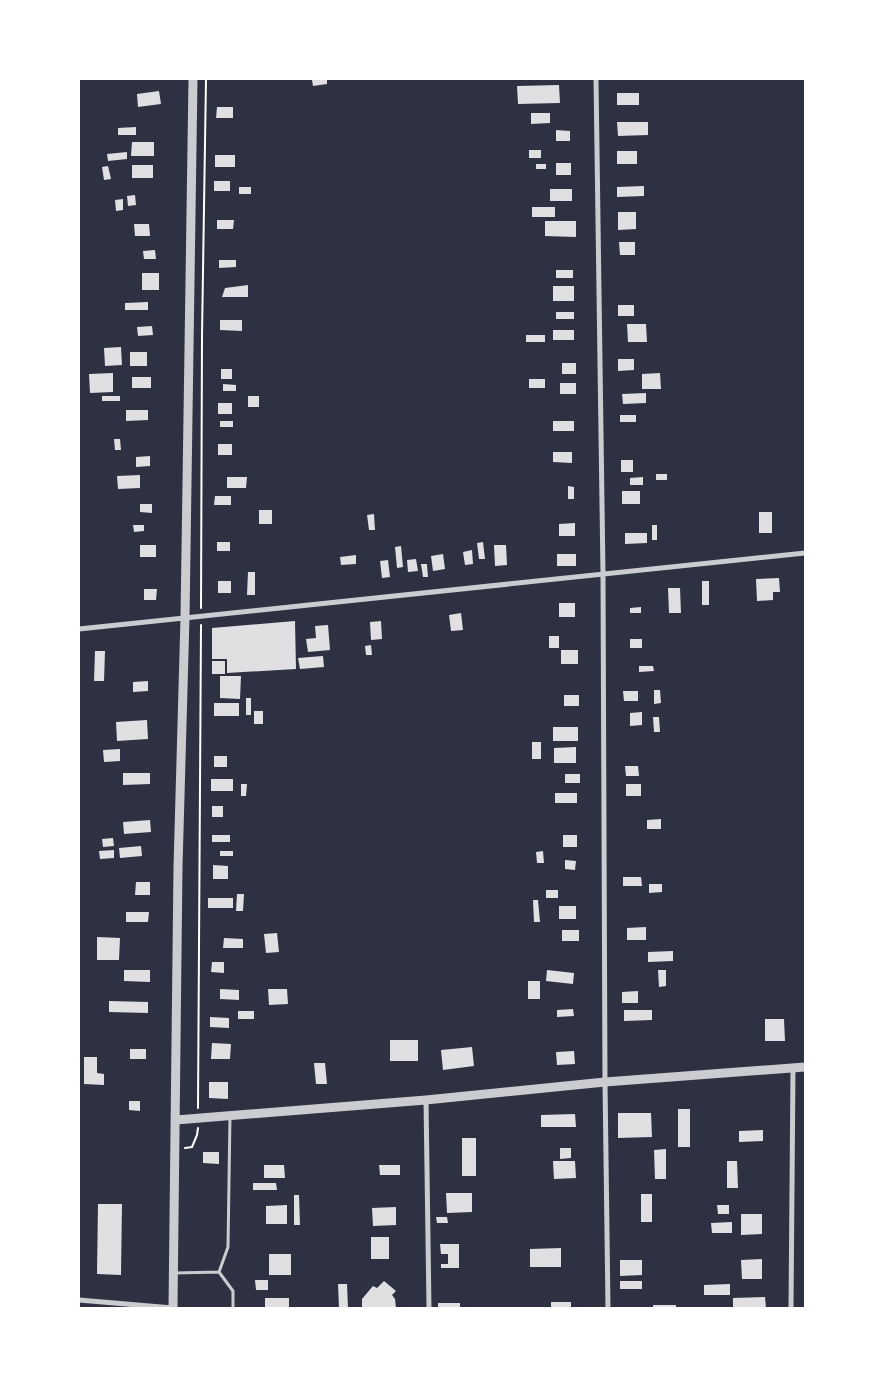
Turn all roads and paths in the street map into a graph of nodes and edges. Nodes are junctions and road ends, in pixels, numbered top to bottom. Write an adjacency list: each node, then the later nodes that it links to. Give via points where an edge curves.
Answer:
1 (193, 79): 7 (street)
2 (206, 79): 6 (path)
3 (596, 79): 5 (street)
4 (805, 553): 5 (street)
5 (603, 574): 6 (street); 11 (street)
6 (201, 616): 7 (street); 14 (path)
7 (186, 618): 8 (street); 15 (street, via 178,867)
8 (79, 629)
9 (793, 1068): 10 (street); 11 (street); 24 (street)
10 (805, 1068)
11 (604, 1082): 12 (street); 23 (street)
12 (426, 1100): 13 (street); 22 (street)
13 (230, 1116): 14 (street); 17 (lane, via 228,1247)
14 (198, 1118): 15 (street); 16 (path, via 192,1147)
15 (176, 1120): 16 (street)
16 (176, 1150): 18 (street)
17 (219, 1272): 18 (lane); 21 (lane, via 233,1291)
18 (173, 1273): 20 (street)
19 (79, 1300): 20 (street)
20 (173, 1308)
21 (233, 1308)
22 (429, 1308)
23 (608, 1308)
24 (791, 1308)

